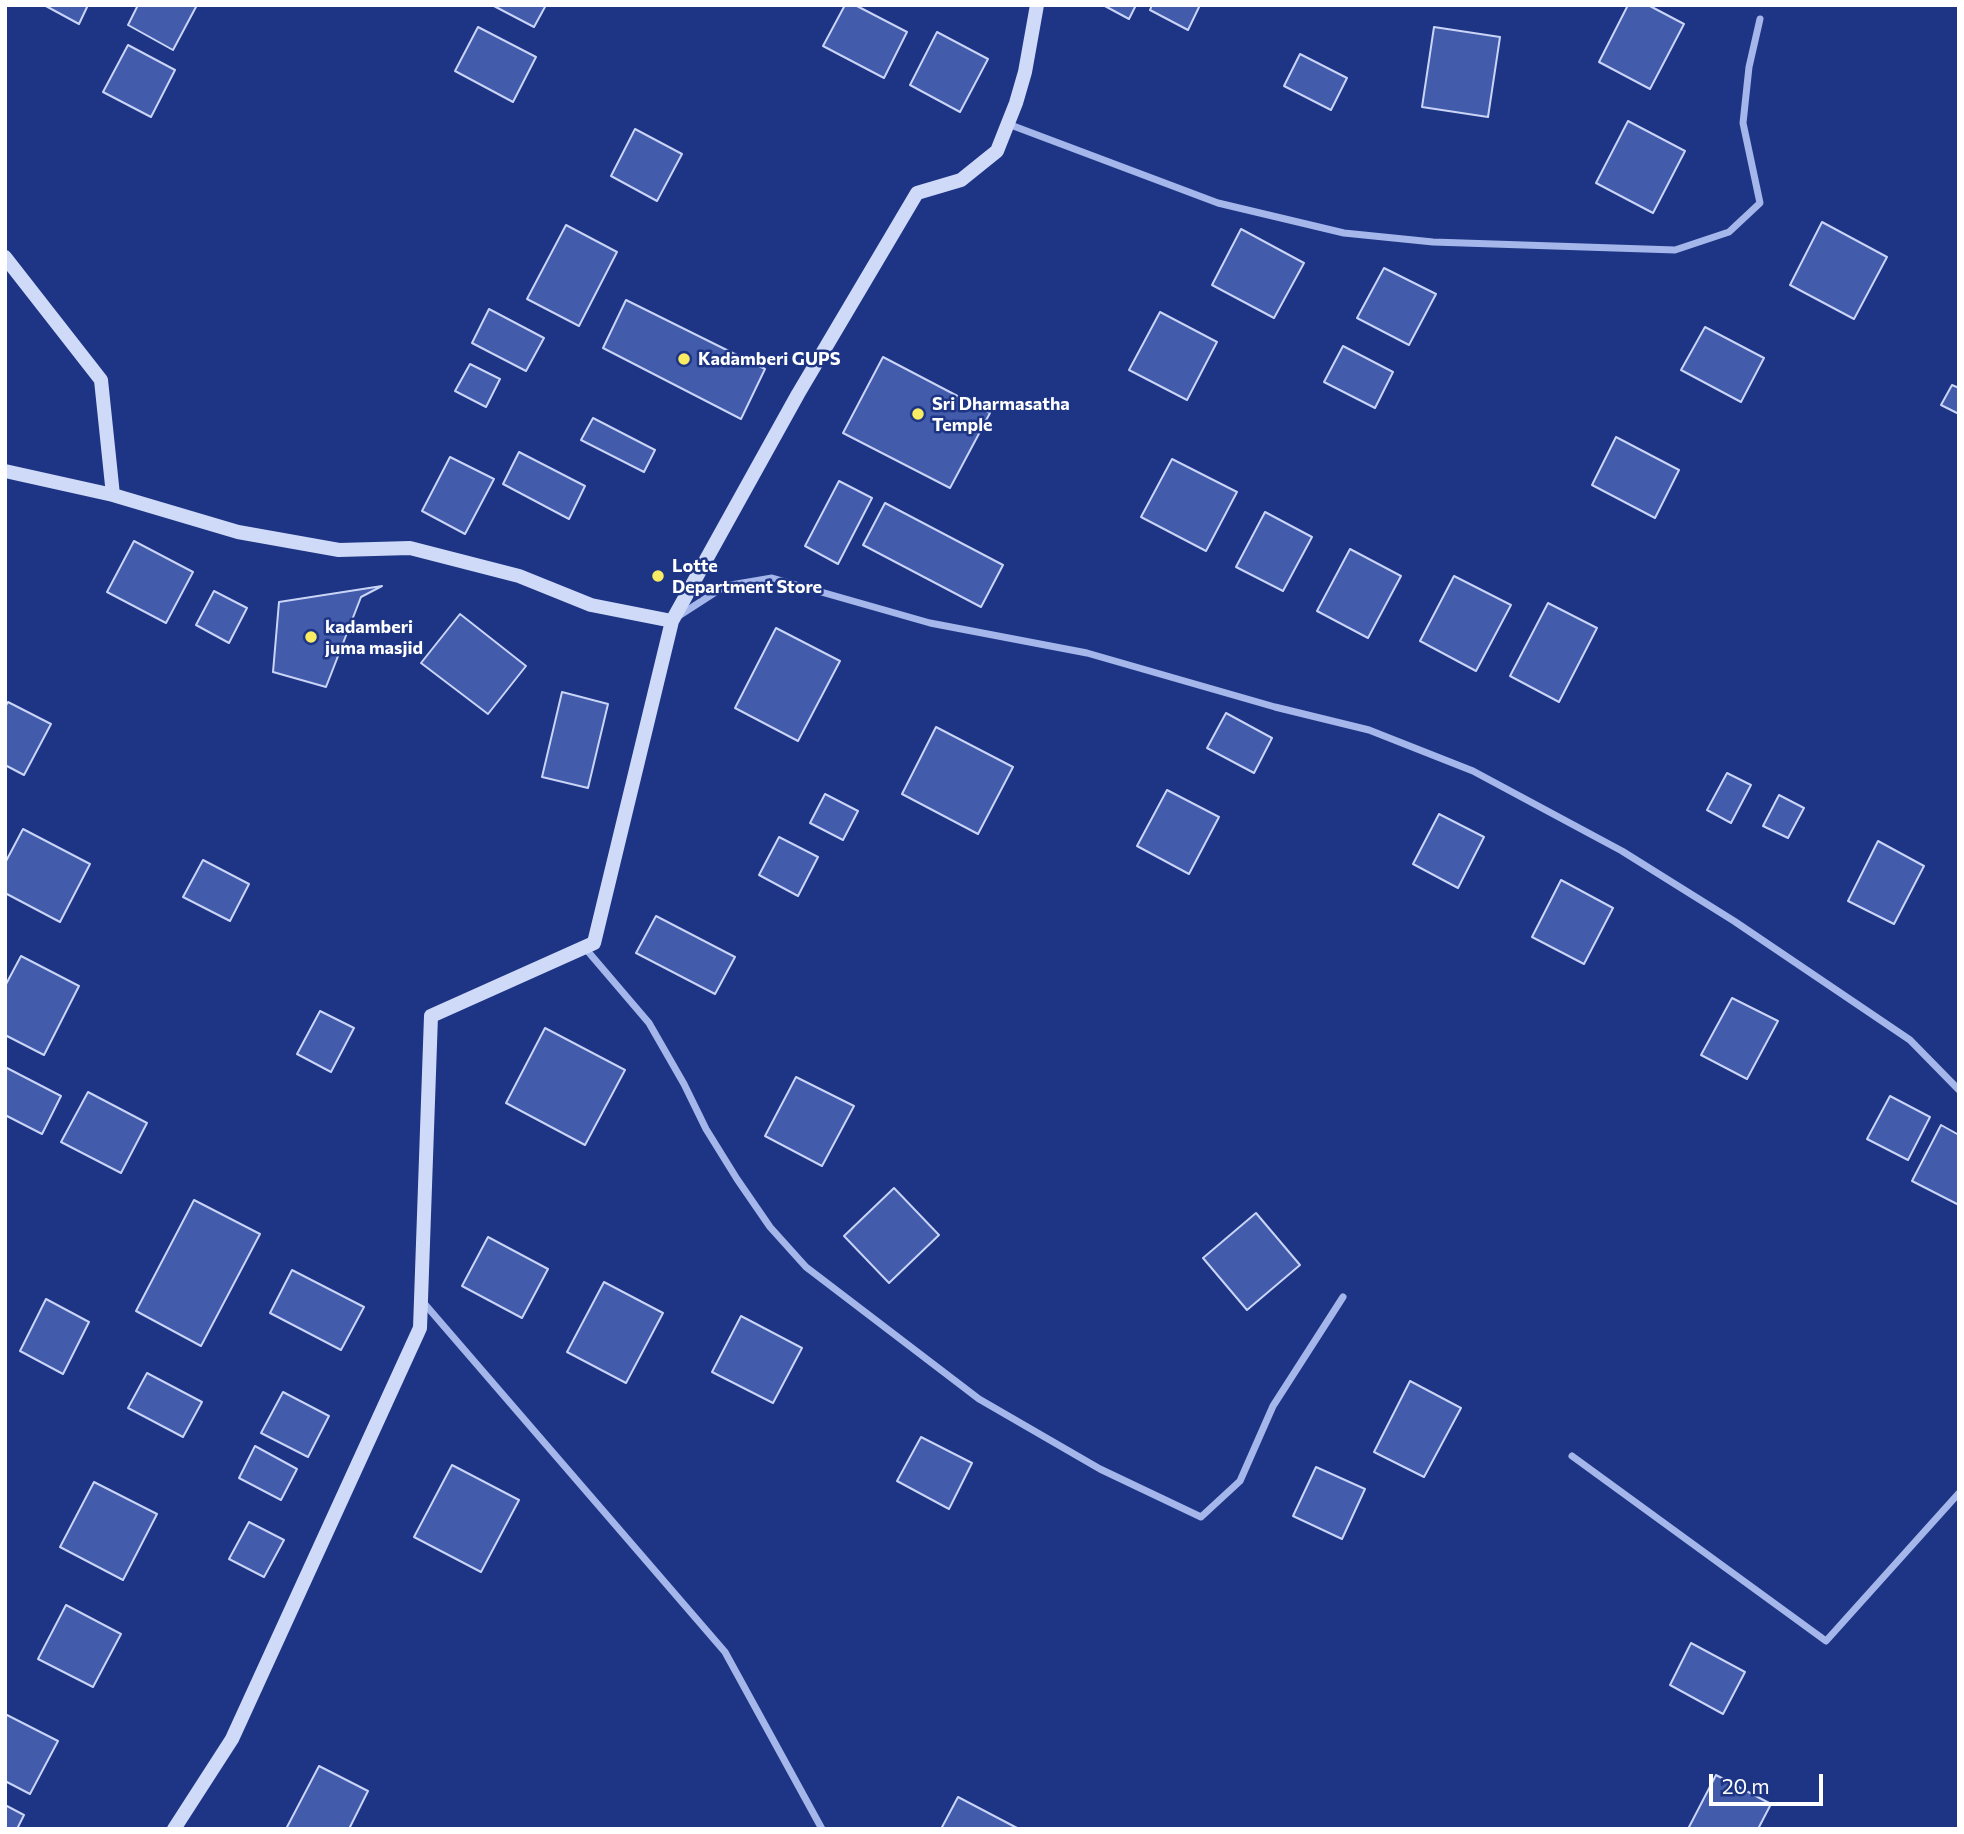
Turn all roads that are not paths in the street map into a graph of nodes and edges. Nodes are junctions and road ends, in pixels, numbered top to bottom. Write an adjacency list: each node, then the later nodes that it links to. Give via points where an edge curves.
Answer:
1 (1037, 5): 3 (street, via 1025,72)
2 (1760, 19): 3 (street, via 1743,123 1760,202 1730,232 1675,250 1433,242 1344,233 1218,204)
3 (1007, 124): 7 (street, via 997,151 961,180 917,193)
4 (5, 257): 6 (street, via 101,380)
5 (5, 471): 6 (street)
6 (113, 495): 7 (street, via 250,534 339,550 410,548 519,576 591,606)
7 (672, 621): 8 (street, via 594,943); 9 (street, via 725,586 772,578 930,623 1087,653 1369,730 1473,771 1622,852 1910,1040)
8 (584, 947): 10 (street, via 649,1023 737,1179 770,1227 806,1267 979,1399 1100,1469 1201,1517 1240,1481 1273,1406); 11 (street, via 431,1016)
9 (1959, 1090)
10 (1343, 1297)
11 (421, 1299): 14 (street, via 419,1328 232,1739); 15 (street, via 725,1652)
12 (1572, 1456): 13 (street, via 1826,1641)
13 (1959, 1493)
14 (174, 1829)
15 (822, 1829)

